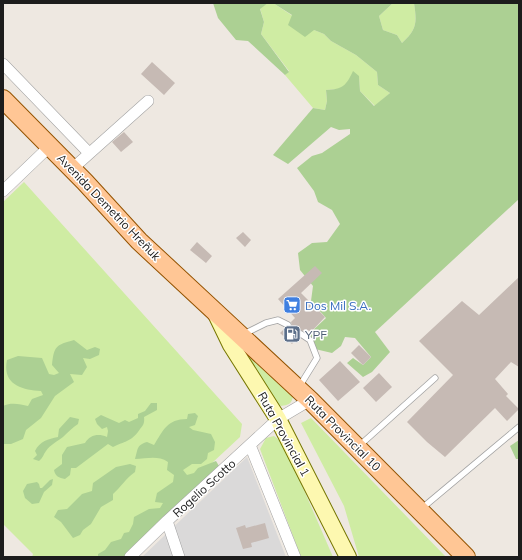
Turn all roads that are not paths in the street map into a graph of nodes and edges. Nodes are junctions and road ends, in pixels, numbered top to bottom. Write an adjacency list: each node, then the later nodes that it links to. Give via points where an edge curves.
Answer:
1 (3, 64): 5 (street)
2 (3, 99): 4 (main road, Avenida Demetrio Hreñuk)
3 (148, 102): 5 (street)
4 (50, 146): 6 (main road, Avenida Demetrio Hreñuk); 7 (street)
5 (90, 153): 6 (street)
6 (72, 169): 8 (main road, Avenida Demetrio Hreñuk, via 139,241)
7 (3, 191)
8 (216, 314): 11 (main road, Ruta Provincial 10); 14 (main road, Ruta Provincial 1, via 231,345)
9 (288, 325): 11 (lane, via 278,320)
10 (301, 334): 13 (lane, via 310,340 317,358)
11 (240, 335): 13 (main road, Ruta Provincial 10)
12 (435, 378): 17 (lane)
13 (304, 394): 14 (street, Rogelio Scotto); 17 (main road, Ruta Provincial 10)
14 (278, 419): 16 (street, Rogelio Scotto); 23 (main road, Ruta Provincial 1)
15 (519, 427): 18 (lane)
16 (250, 445): 19 (street, Rogelio Scotto); 22 (street)
17 (357, 448): 18 (main road, Ruta Provincial 10)
18 (420, 511): 24 (main road, Ruta Provincial 10)
19 (168, 521): 20 (street, Rogelio Scotto); 21 (street)
20 (130, 557)
21 (179, 557)
22 (295, 557)
23 (348, 557)
24 (466, 557)

